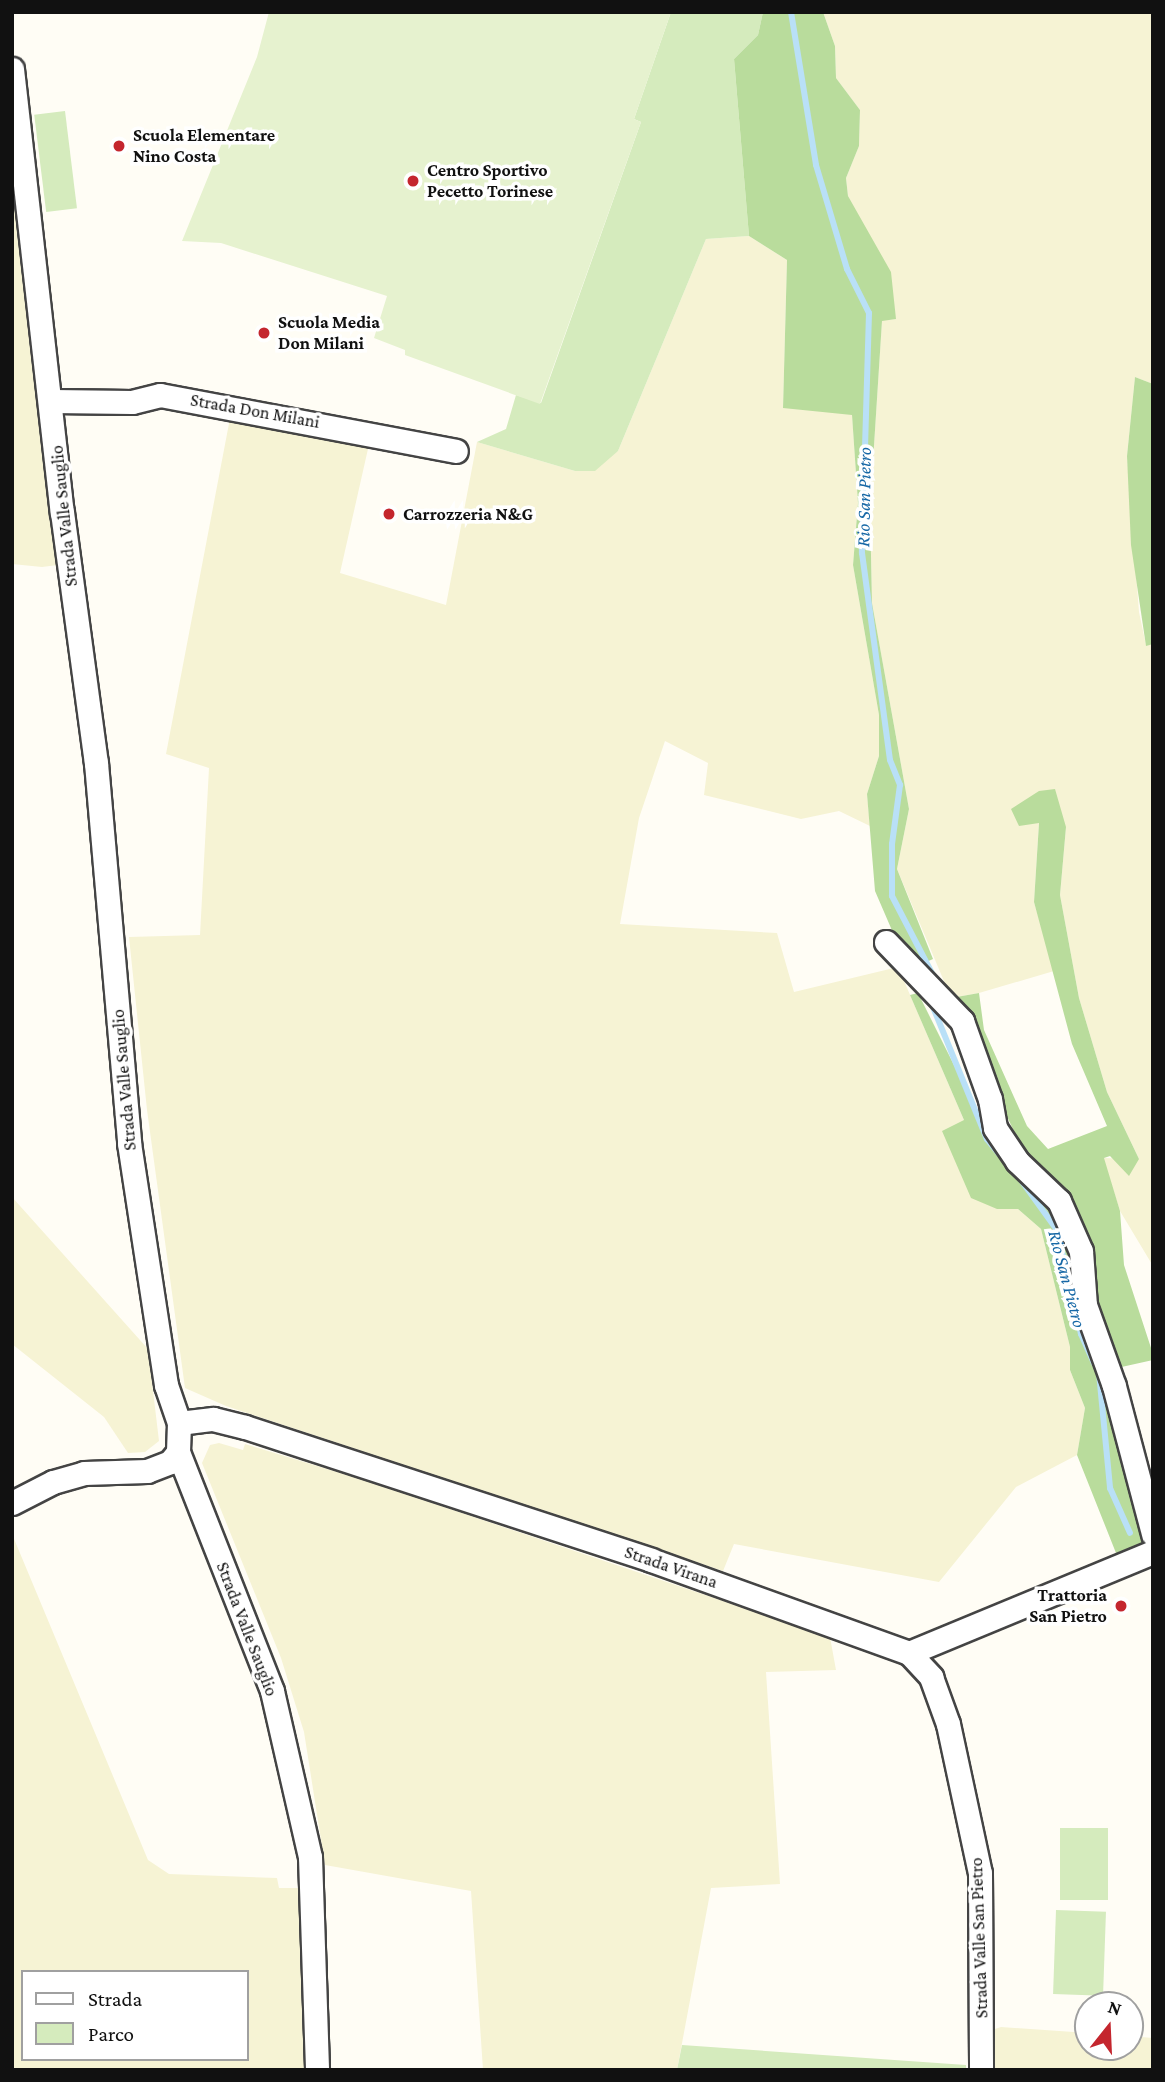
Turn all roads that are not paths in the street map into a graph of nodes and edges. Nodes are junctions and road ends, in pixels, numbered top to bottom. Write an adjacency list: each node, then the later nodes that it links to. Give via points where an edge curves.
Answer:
1 (12, 69): 2 (street, Strada Valle Sauglio)
2 (52, 401): 3 (street, Strada Don Milani, via 132,402 160,395); 5 (street, Strada Valle Sauglio, via 96,763 129,1143 166,1385)
3 (456, 452)
4 (886, 942): 8 (street, via 961,1021 990,1099 995,1128 1017,1161 1059,1201 1080,1251 1085,1305 1114,1386)
5 (179, 1423): 6 (street, Strada Valle Sauglio); 10 (street, Strada Virana, via 213,1419 245,1427 663,1564)
6 (178, 1452): 7 (street, via 170,1462 147,1471 84,1473 53,1482); 11 (street, Strada Valle Sauglio, via 272,1691 307,1844)
7 (12, 1503)
8 (1153, 1534)
9 (1153, 1552): 10 (street)
10 (909, 1653): 12 (street, Strada Valle San Pietro, via 931,1677 948,1724 980,1873)
11 (317, 2070)
12 (981, 2070)

